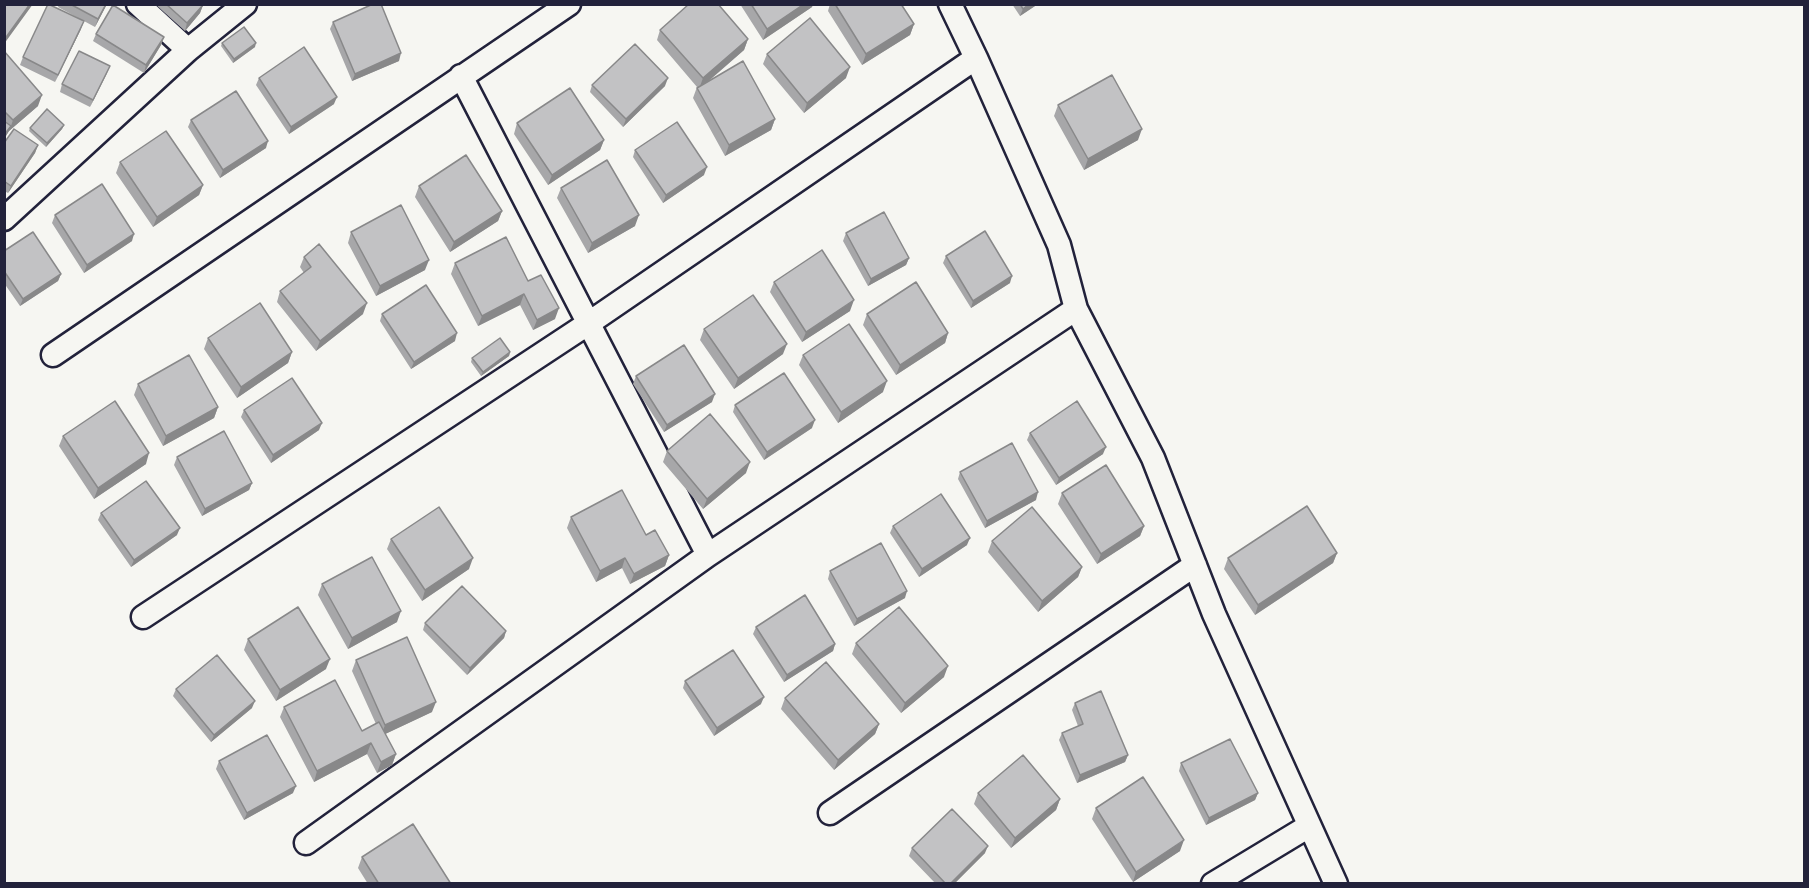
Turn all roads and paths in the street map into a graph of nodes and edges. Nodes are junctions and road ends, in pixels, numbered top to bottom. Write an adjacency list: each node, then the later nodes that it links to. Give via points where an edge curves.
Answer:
1 (138, 4): 5 (street)
2 (245, 4): 5 (street)
3 (569, 4): 7 (street)
4 (950, 4): 6 (street)
5 (188, 50): 8 (street)
6 (976, 58): 9 (street, via 1059,245); 10 (street)
7 (461, 76): 10 (street); 11 (street)
8 (4, 219)
9 (1076, 309): 12 (street); 13 (street, via 1154,458)
10 (590, 322): 12 (street); 14 (street)
11 (53, 355)
12 (708, 555): 17 (street)
13 (1195, 565): 15 (street); 16 (street)
14 (143, 617)
15 (830, 813)
16 (1310, 826): 18 (street); 19 (street)
17 (306, 843)
18 (1213, 884)
19 (1336, 884)

